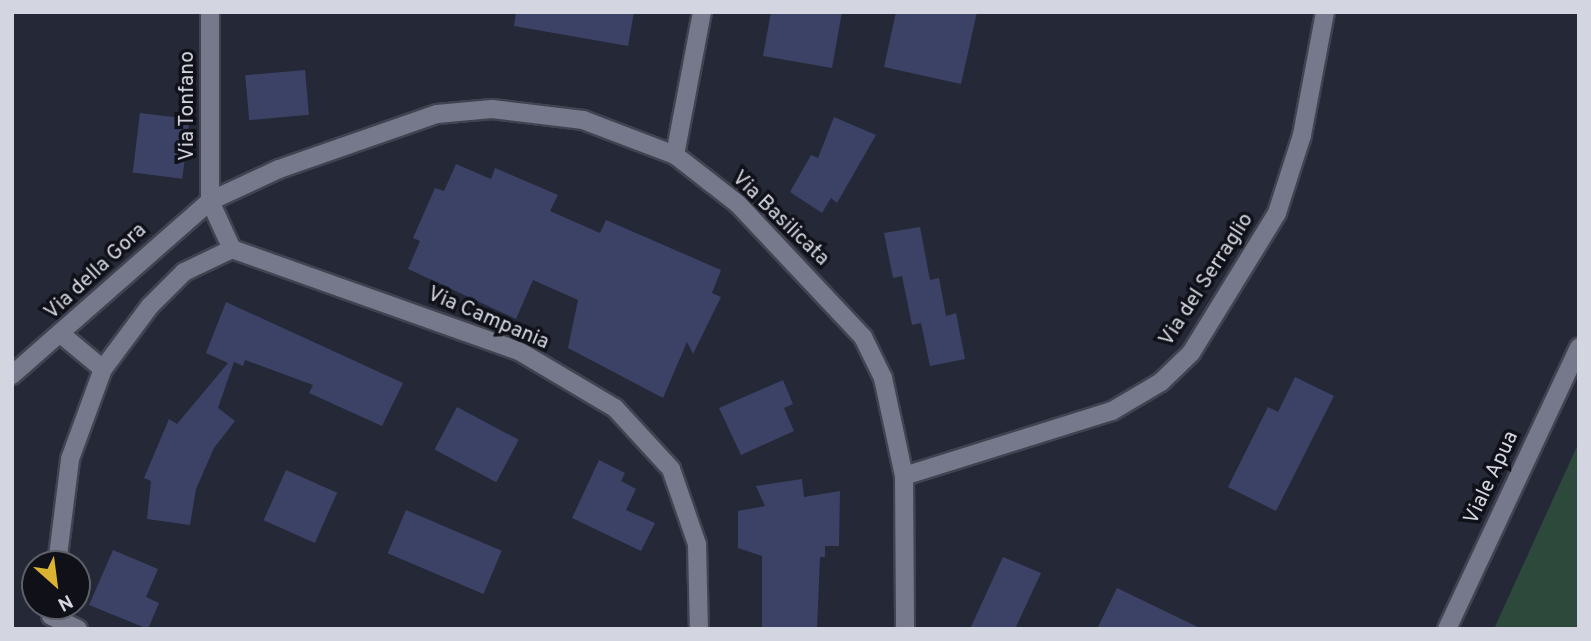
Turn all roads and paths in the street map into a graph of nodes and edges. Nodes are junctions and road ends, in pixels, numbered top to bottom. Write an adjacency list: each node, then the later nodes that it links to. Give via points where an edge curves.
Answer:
1 (210, 12): 5 (street, Via Tonfano)
2 (702, 12): 4 (street)
3 (1325, 12): 11 (street, Via del Serraglio, via 1303,135 1277,213 1191,353 1161,382 1112,411)
4 (675, 155): 5 (street, Via Basilicata, via 613,129 556,114 492,108 437,114 319,153); 11 (street, Via Basilicata, via 738,204 863,337 883,378)
5 (210, 201): 6 (street); 7 (street, Via della Gora)
6 (232, 249): 9 (street, via 184,272 149,306); 15 (street, Via Campania, via 519,351 615,408 671,469 697,544)
7 (62, 335): 9 (street); 10 (street, Via della Gora)
8 (1579, 347): 17 (street, Viale Apua)
9 (103, 369): 12 (street, via 70,459)
10 (12, 375)
11 (904, 475): 16 (street, Via Basilicata)
12 (59, 550)
13 (57, 620): 14 (street)
14 (78, 629)
15 (698, 629)
16 (905, 629)
17 (1447, 629)

